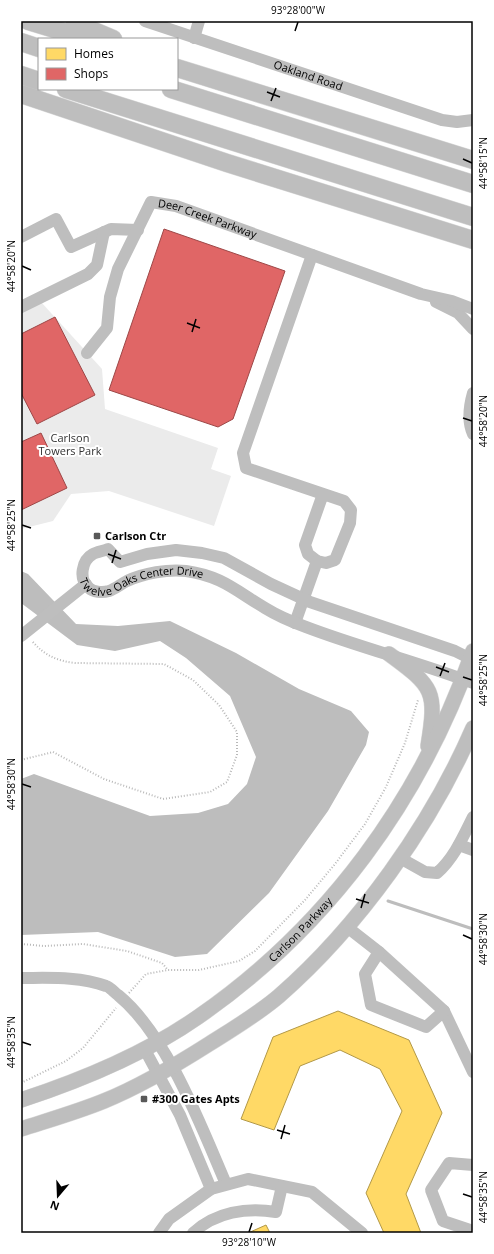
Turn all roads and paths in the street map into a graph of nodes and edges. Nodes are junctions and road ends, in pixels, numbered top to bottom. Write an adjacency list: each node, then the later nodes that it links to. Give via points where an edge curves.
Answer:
1 (28, 21): 5 (highway)
2 (69, 21): 6 (highway)
3 (146, 21): 7 (street, Oakland Road)
4 (199, 21): 7 (street)
5 (84, 38)
6 (111, 38)
7 (194, 38): 17 (street, Oakland Road, via 442,120)
8 (21, 42): 9 (highway)
9 (38, 48)
10 (178, 66): 18 (highway)
11 (21, 75): 12 (highway)
12 (38, 81)
13 (69, 90): 21 (highway)
14 (174, 90): 20 (highway)
15 (21, 94): 19 (highway)
16 (21, 107): 19 (highway)
17 (473, 120)
18 (473, 160)
19 (227, 163): 25 (highway)
20 (473, 184)
21 (473, 216)
22 (138, 230): 23 (street, via 111,229); 26 (street, Deer Creek Parkway, via 151,202 176,206); 31 (street, Deer Creek Parkway, via 118,269 110,297 107,328)
23 (104, 232): 24 (street, via 71,248 56,219); 28 (street, via 97,265 88,274)
24 (21, 237)
25 (473, 240)
26 (312, 255): 27 (street, Deer Creek Parkway); 34 (street, via 243,453 246,468)
27 (421, 294): 29 (street, Deer Creek Parkway, via 452,301); 30 (street, Deer Creek Parkway, via 458,314)
28 (21, 307)
29 (473, 310)
30 (473, 329)
31 (87, 352)
32 (473, 393): 33 (street, via 469,411)
33 (473, 434)
34 (323, 494): 35 (street, via 306,545 308,554); 35 (street, via 344,501 351,510 350,523 335,560 326,563)
35 (317, 561): 39 (street)
36 (120, 562): 37 (street); 38 (street, Twelve Oaks Center Drive, via 108,549 93,554 86,560 82,571); 39 (street, Twelve Oaks Center Drive, via 147,554 176,550 202,553 224,558)
37 (127, 581): 38 (street, Twelve Oaks Center Drive, via 108,592 97,592); 40 (street, Twelve Oaks Center Drive, via 164,572 204,574 223,581 264,608)
38 (86, 584): 41 (street)
39 (304, 599): 40 (street); 43 (street, Twelve Oaks Center Drive)
40 (295, 623): 42 (street, Twelve Oaks Center Drive)
41 (25, 633): 47 (path, via 47,655 61,661 164,664 193,680 219,705 237,732 237,755 227,782 210,792 163,799 104,779 53,752)
42 (389, 654): 44 (street, Twelve Oaks Center Drive); 48 (main road, via 424,682 430,692 433,719)
43 (472, 656): 44 (main road, Carlson Parkway)
44 (468, 681): 48 (main road, Carlson Parkway)
45 (421, 698): 56 (path, via 417,701 405,743 386,787 365,824 305,900 255,951 239,960 199,970)
46 (473, 728): 52 (main road, via 445,784)
47 (21, 760)
48 (425, 762): 60 (main road, Carlson Parkway, via 368,851 336,894 306,926 247,982 197,1018)
49 (473, 818): 50 (street)
50 (459, 845): 51 (street); 52 (street, via 437,873 425,872)
51 (473, 850)
52 (400, 858): 53 (main road)
53 (347, 927): 55 (street); 61 (main road, via 278,996 238,1026)
54 (21, 944): 56 (path, via 83,944 127,951 162,962)
55 (379, 952): 59 (street); 59 (street, via 365,974 371,1005 426,1027)
56 (168, 970): 58 (path, via 146,974)
57 (21, 978): 58 (street, via 76,979 107,986)
58 (124, 1000): 60 (street, via 132,1006); 63 (path, via 83,1048 66,1061)
59 (444, 1011): 62 (street)
60 (150, 1045): 61 (street); 64 (main road, Carlson Parkway, via 88,1075)
61 (165, 1071): 65 (main road, via 105,1100); 67 (street, via 186,1093); 69 (street, via 180,1115)
62 (473, 1072)
63 (21, 1083)
64 (21, 1100)
65 (21, 1129)
66 (473, 1165): 71 (street, via 449,1163 431,1190 443,1221)
67 (226, 1184): 68 (street, via 248,1180); 69 (street)
68 (282, 1186): 72 (street, via 276,1212 250,1209 231,1213 213,1220); 73 (street, via 312,1192)
69 (211, 1189): 70 (street, via 169,1219)
70 (165, 1231)
71 (473, 1231)
72 (193, 1233)
73 (362, 1233)

